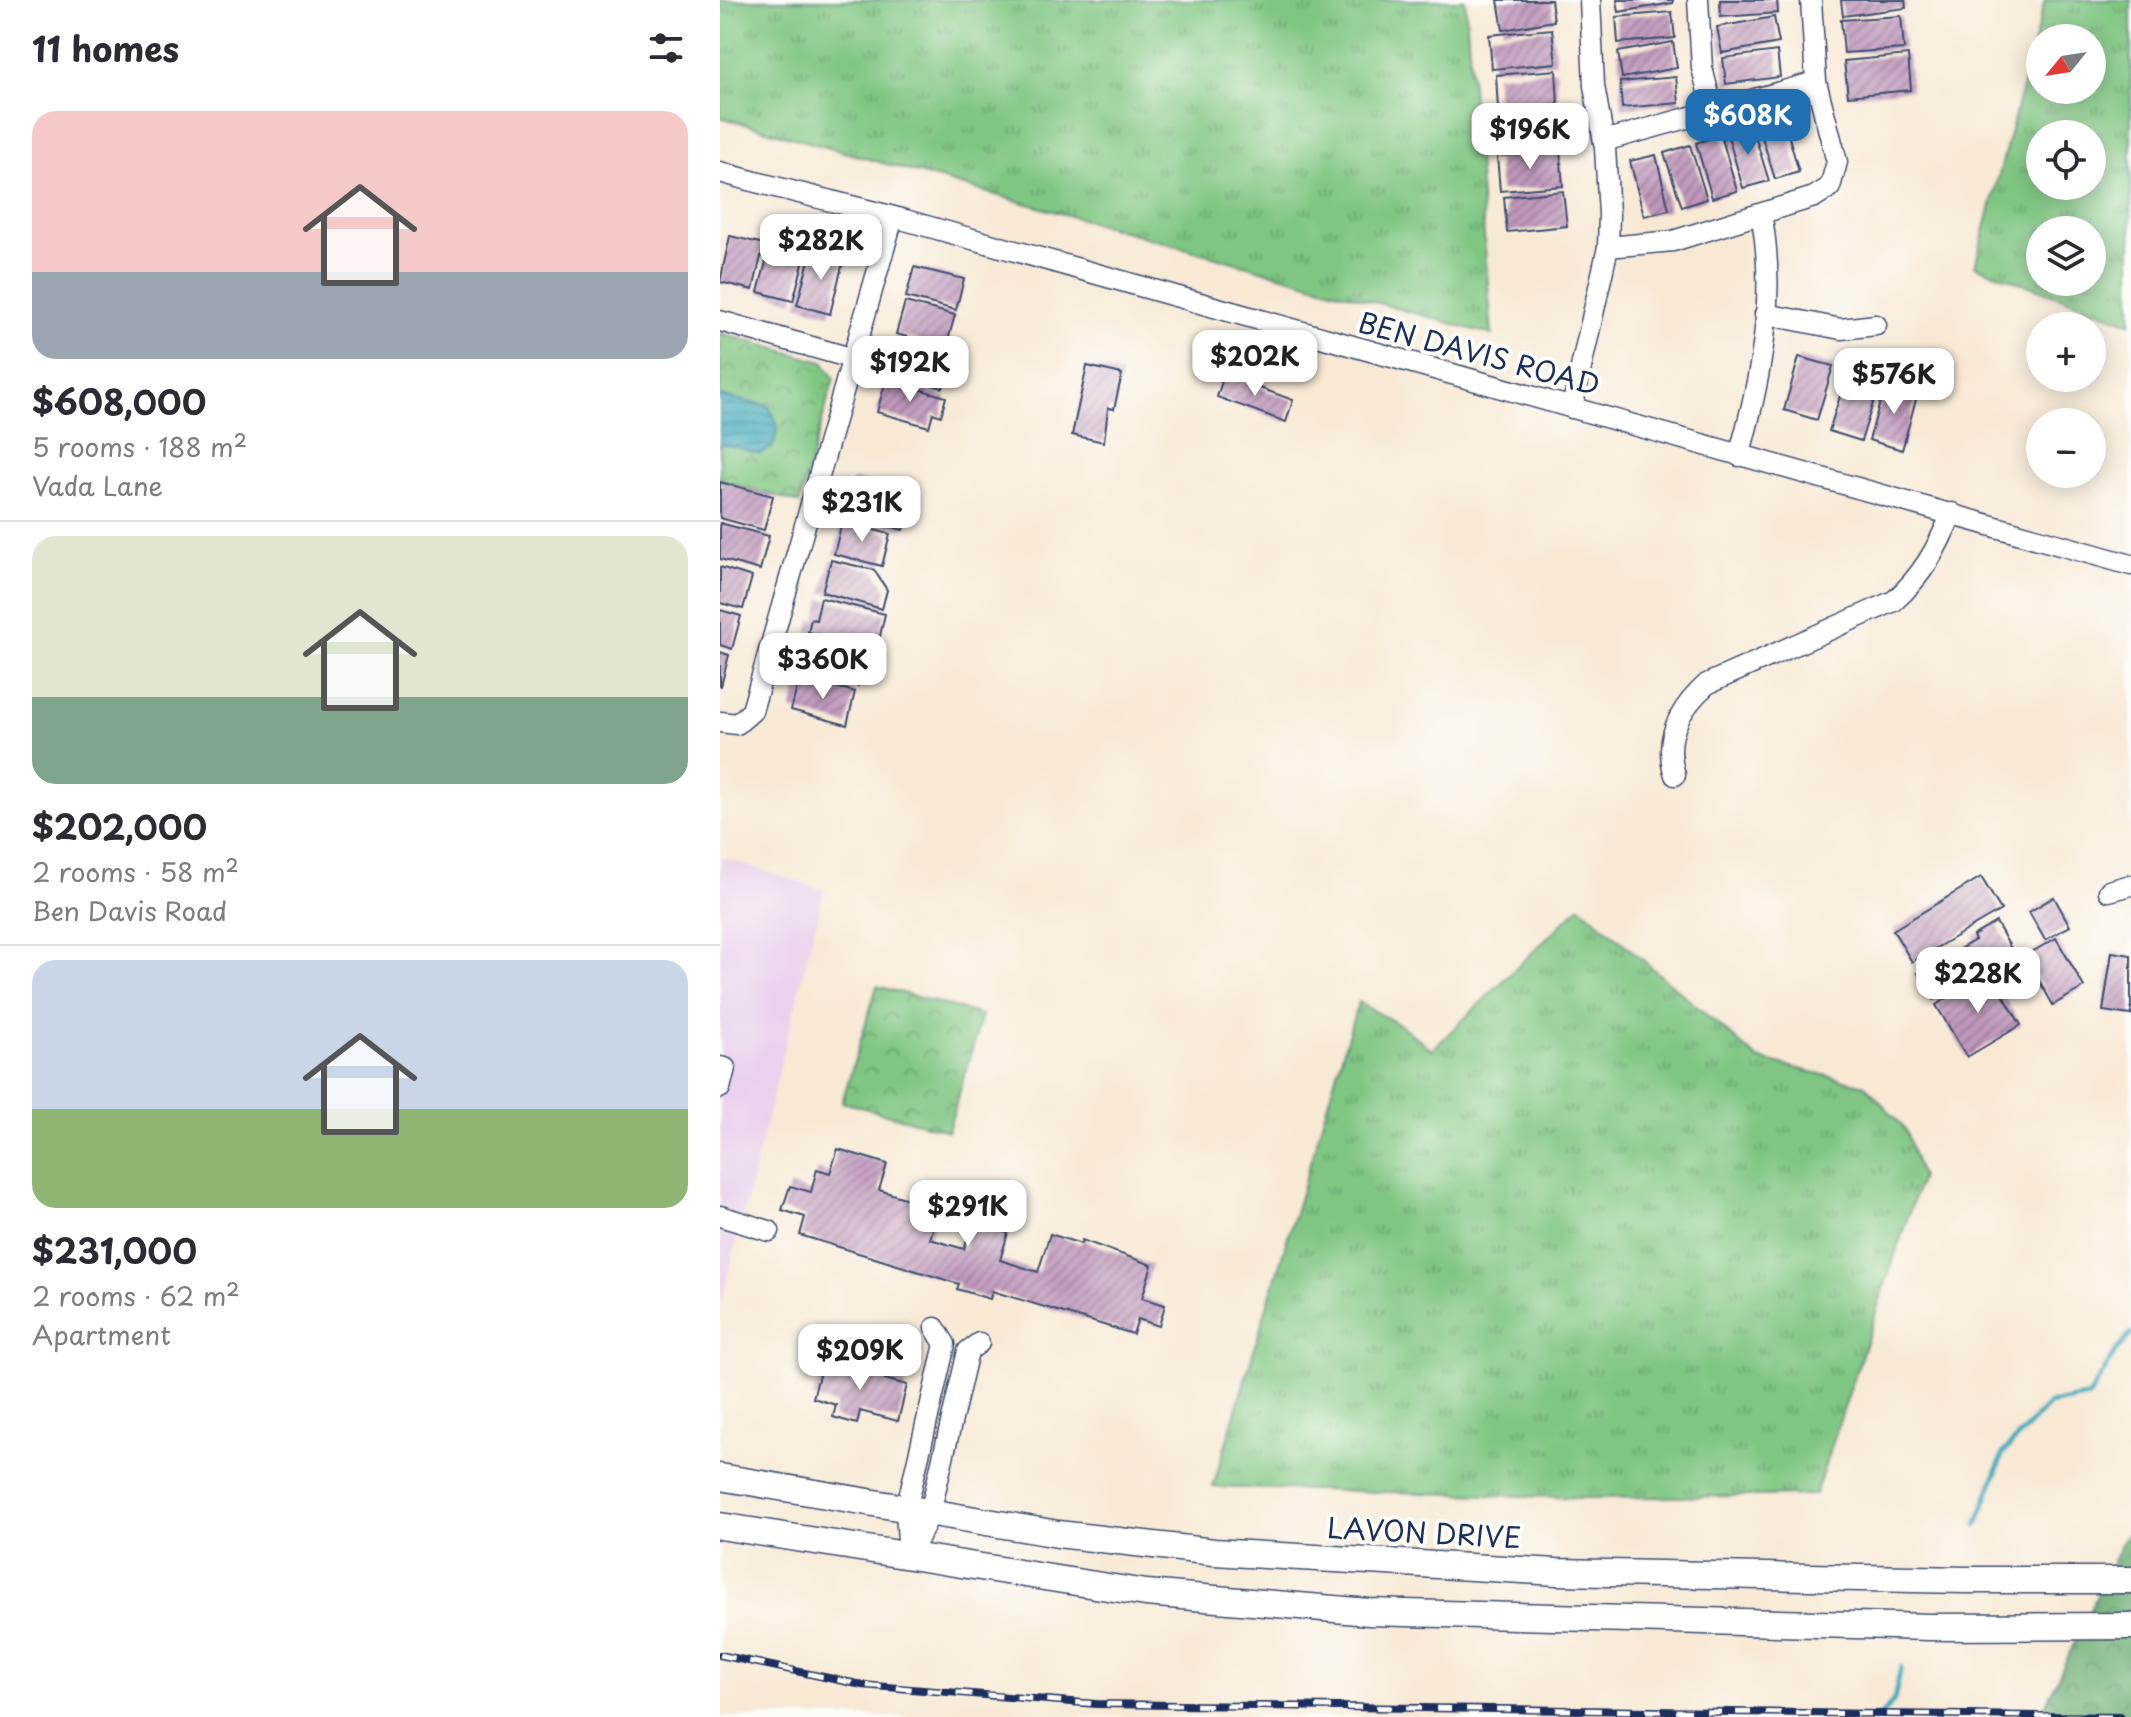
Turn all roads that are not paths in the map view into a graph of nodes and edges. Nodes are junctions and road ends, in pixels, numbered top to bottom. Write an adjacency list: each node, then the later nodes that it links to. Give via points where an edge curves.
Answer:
1 (1590, 0): 6 (street, via 1594,86)
2 (1698, 0): 5 (street, via 1702,68)
3 (1811, 0): 4 (street)
4 (1816, 82): 5 (street); 8 (street, via 1837,162 1830,187)
5 (1713, 111): 6 (street)
6 (1604, 141): 10 (street)
7 (720, 172): 9 (street, BEN DAVIS ROAD)
8 (1761, 214): 10 (street, via 1673,241); 11 (street, via 1769,251)
9 (893, 217): 14 (street); 15 (street, BEN DAVIS ROAD)
10 (1608, 247): 15 (street)
11 (1765, 314): 13 (street, via 1841,329); 16 (street, via 1759,385)
12 (720, 321): 14 (street)
13 (1876, 325)
14 (851, 358): 19 (street, via 752,711 737,724)
15 (1572, 408): 16 (street, BEN DAVIS ROAD)
16 (1739, 456): 17 (street, BEN DAVIS ROAD)
17 (1952, 513): 18 (street, BEN DAVIS ROAD); 20 (street, via 1935,554 1894,601 1707,684 1689,701 1673,729 1668,754)
18 (2131, 565)
19 (720, 722)
20 (1675, 775)
21 (2131, 885): 22 (street)
22 (2109, 891)
23 (720, 1067): 24 (street, via 725,1068)
24 (720, 1088)
25 (720, 1216): 26 (street)
26 (769, 1231)
27 (935, 1328): 30 (street, via 945,1344)
28 (979, 1343): 30 (street, via 968,1351)
29 (720, 1477): 30 (main road, LAVON DRIVE)
30 (918, 1512): 32 (street); 33 (main road, LAVON DRIVE, via 1148,1545 1378,1563 1589,1572)
31 (720, 1526): 32 (main road)
32 (909, 1558): 34 (main road, via 1178,1597 1369,1612 1930,1627)
33 (2131, 1580)
34 (2131, 1626)

